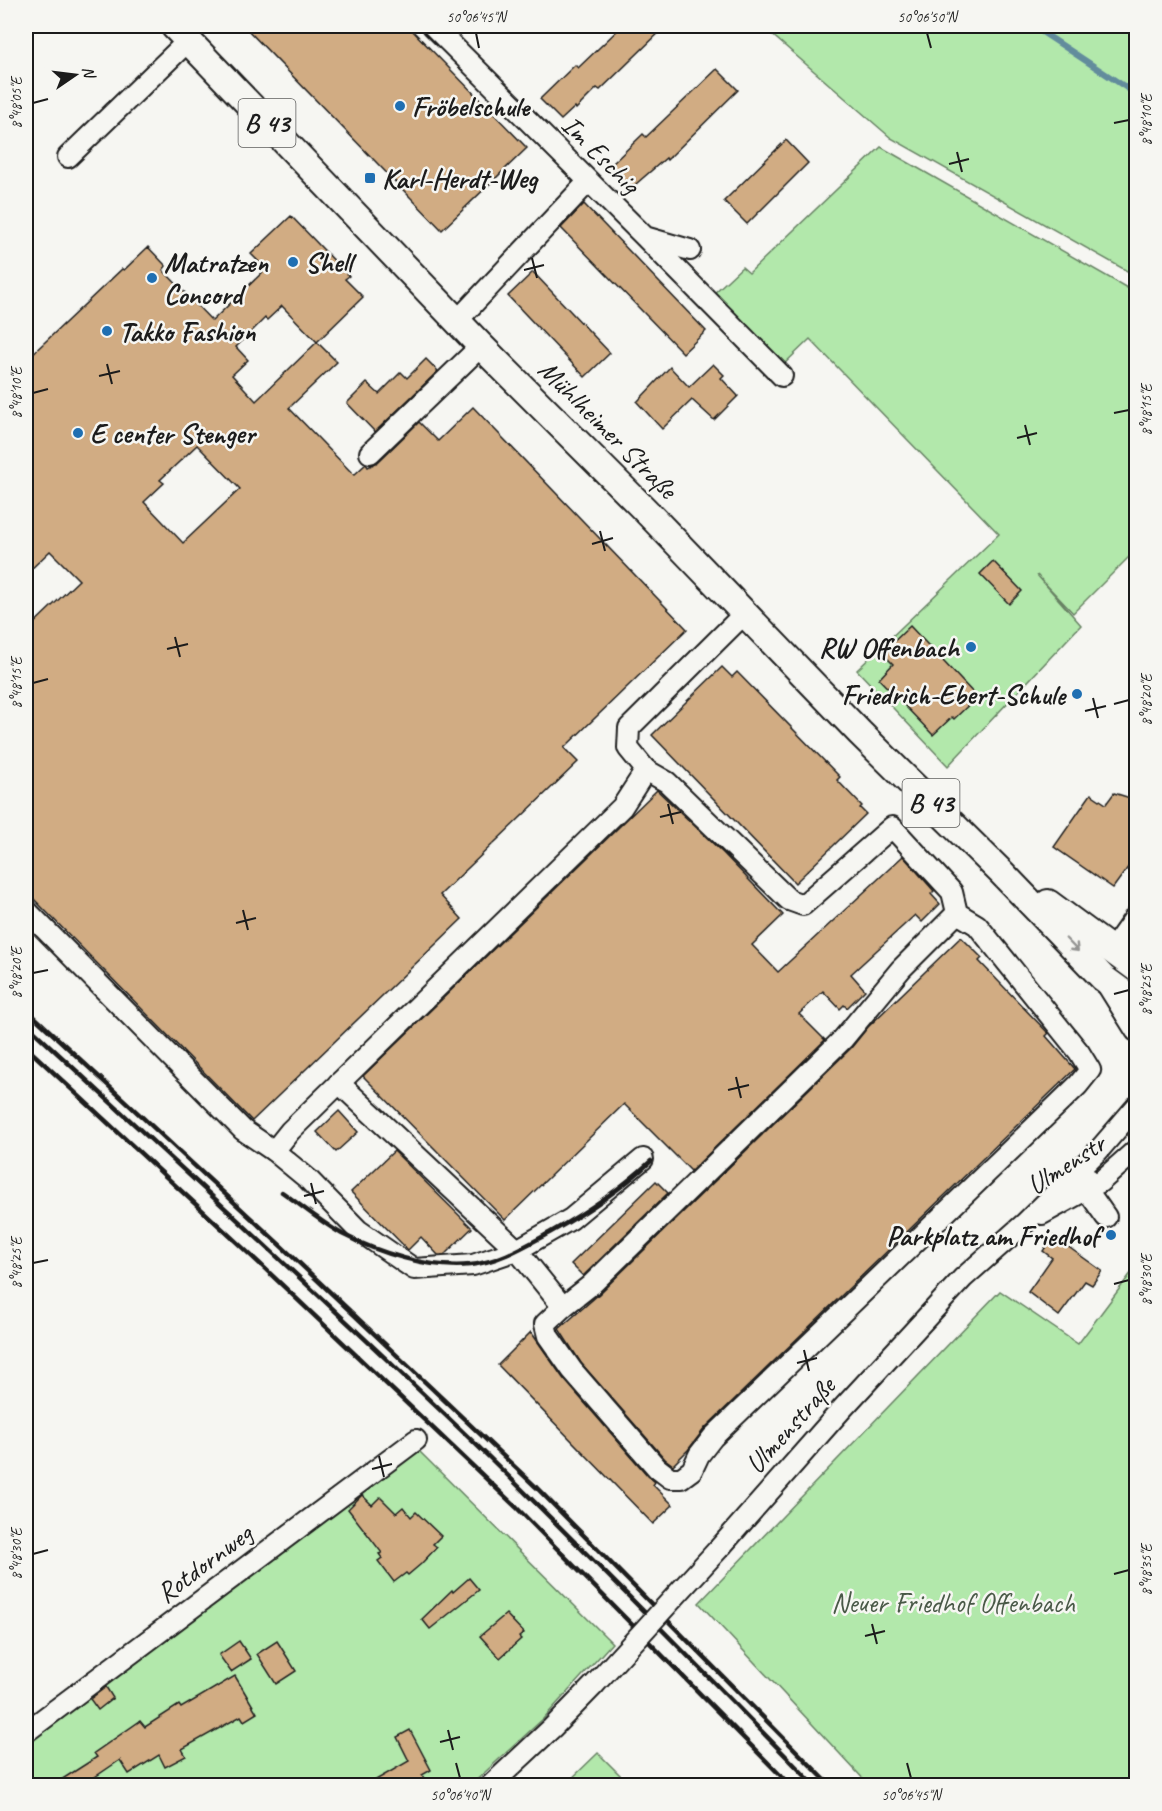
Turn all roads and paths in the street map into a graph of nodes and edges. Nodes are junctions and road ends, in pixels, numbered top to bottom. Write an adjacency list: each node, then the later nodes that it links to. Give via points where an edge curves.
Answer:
1 (433, 26): 4 (street, Im Eschig)
2 (181, 33): 3 (street); 7 (main road, Mühlheimer Straße / B 43)
3 (68, 157)
4 (588, 183): 5 (street, Im Eschig); 7 (street)
5 (645, 237): 6 (street, Im Eschig); 9 (street)
6 (690, 250)
7 (457, 321): 8 (main road, Mühlheimer Straße / B 43)
8 (481, 346): 10 (street); 11 (main road, Mühlheimer Straße / B 43)
9 (782, 376)
10 (370, 453)
11 (745, 613): 12 (street, via 629,728 628,748); 13 (main road, Mühlheimer Straße / B 43)
12 (646, 770): 15 (street, via 668,782 789,900 803,905 892,827 952,892); 22 (street, via 622,807)
13 (1002, 873): 17 (main road, Mühlheimer Straße / B 43); 19 (main road, Mühlheimer Straße, one-way to 19)
14 (26, 910): 25 (street, via 243,1130)
15 (957, 913): 32 (street, via 901,969 843,1039 591,1286); 32 (street, via 977,925 1090,1070 713,1437 692,1470 681,1478 670,1478 657,1468 572,1370 548,1336 545,1324)
16 (1137, 916): 17 (street)
17 (1112, 950): 18 (main road, Mühlheimer Straße / B 43)
18 (1137, 968)
19 (1103, 978): 20 (main road, Mühlheimer Straße); 21 (street)
20 (1137, 1002)
21 (1137, 1031)
22 (339, 1083): 25 (street); 31 (street)
23 (1137, 1107): 26 (street, Ulmenstraße)
24 (1137, 1150): 28 (street, Ulmenstr)
25 (274, 1151): 31 (street, via 358,1230 414,1269 473,1265)
26 (1098, 1151): 28 (street); 30 (street, Ulmenstraße)
27 (643, 1159): 31 (street, via 572,1220)
28 (1087, 1190): 29 (street); 30 (street, Ulmenstr)
29 (1106, 1217)
30 (1024, 1224): 35 (street, Ulmenstraße, bridge, via 963,1278 594,1685)
31 (517, 1250): 32 (street)
32 (563, 1306)
33 (416, 1440): 34 (street, Rotdornweg)
34 (26, 1732)
35 (490, 1785)

